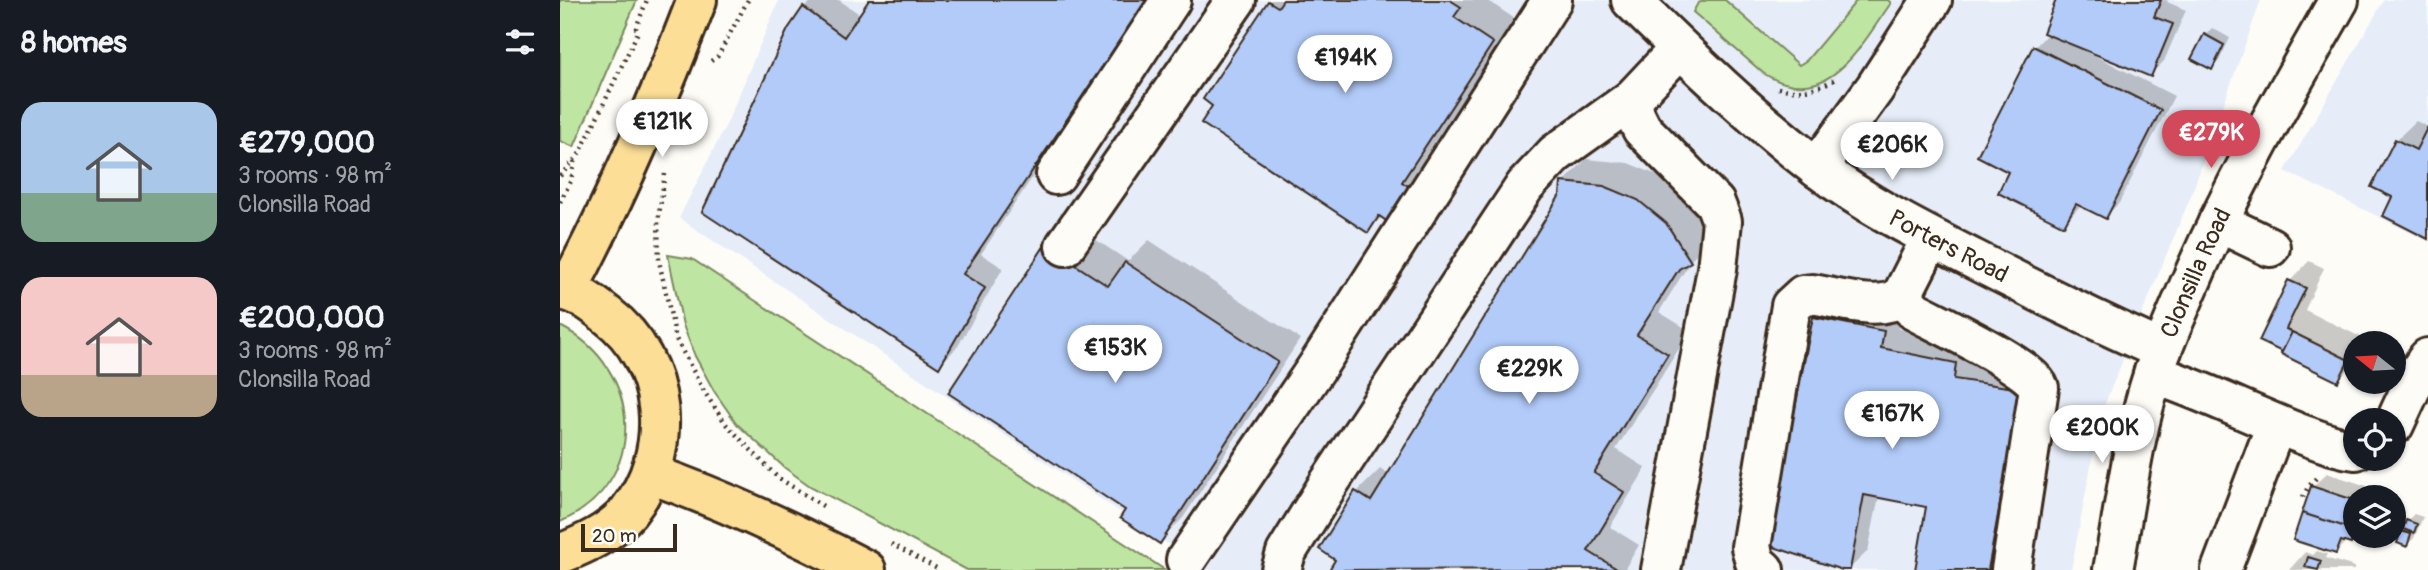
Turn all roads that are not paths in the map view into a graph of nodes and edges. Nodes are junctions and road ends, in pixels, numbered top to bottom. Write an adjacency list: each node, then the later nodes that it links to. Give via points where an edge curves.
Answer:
1 (697, 0): 16 (main road, via 593,242)
2 (1171, 0): 11 (street)
3 (1236, 0): 14 (street)
4 (1552, 0): 25 (street, via 1325,355)
5 (1631, 0): 8 (street, Porters Road)
6 (2339, 0): 12 (street, Clonsilla Road, via 2265,127)
7 (1925, 2): 10 (street, via 1875,88)
8 (1680, 48): 9 (street); 10 (street, Porters Road)
9 (1632, 99): 27 (street, via 1555,154 1525,186 1329,483); 28 (street, via 1642,129 1715,203 1722,221)
10 (1817, 168): 13 (street, Porters Road)
11 (1056, 175)
12 (2218, 222): 15 (street); 19 (street, Clonsilla Road)
13 (1931, 238): 17 (street); 19 (street, Porters Road, via 2098,322)
14 (1065, 246)
15 (2270, 247)
16 (563, 290): 23 (main road, via 589,300 620,325 644,357 658,395 660,435)
17 (1905, 290): 29 (street, via 1901,298 1886,305 1812,294 1803,295 1791,306 1751,547 1755,562); 30 (street, via 1906,302 1915,311 2037,381)
18 (2428, 358): 20 (street)
19 (2157, 362): 21 (street, Porters Road, via 2197,389); 31 (street, Clonsilla Road, via 2133,457)
20 (2402, 408)
21 (2276, 425): 22 (street, Porters Road); 32 (street)
22 (2343, 448)
23 (650, 474): 24 (main road, via 627,513 593,541); 26 (main road, via 758,518)
24 (560, 554)
25 (1186, 560)
26 (866, 570)
27 (1281, 570)
28 (1661, 570)
29 (1764, 570)
30 (2011, 570)
31 (2113, 570)
32 (2221, 570)

